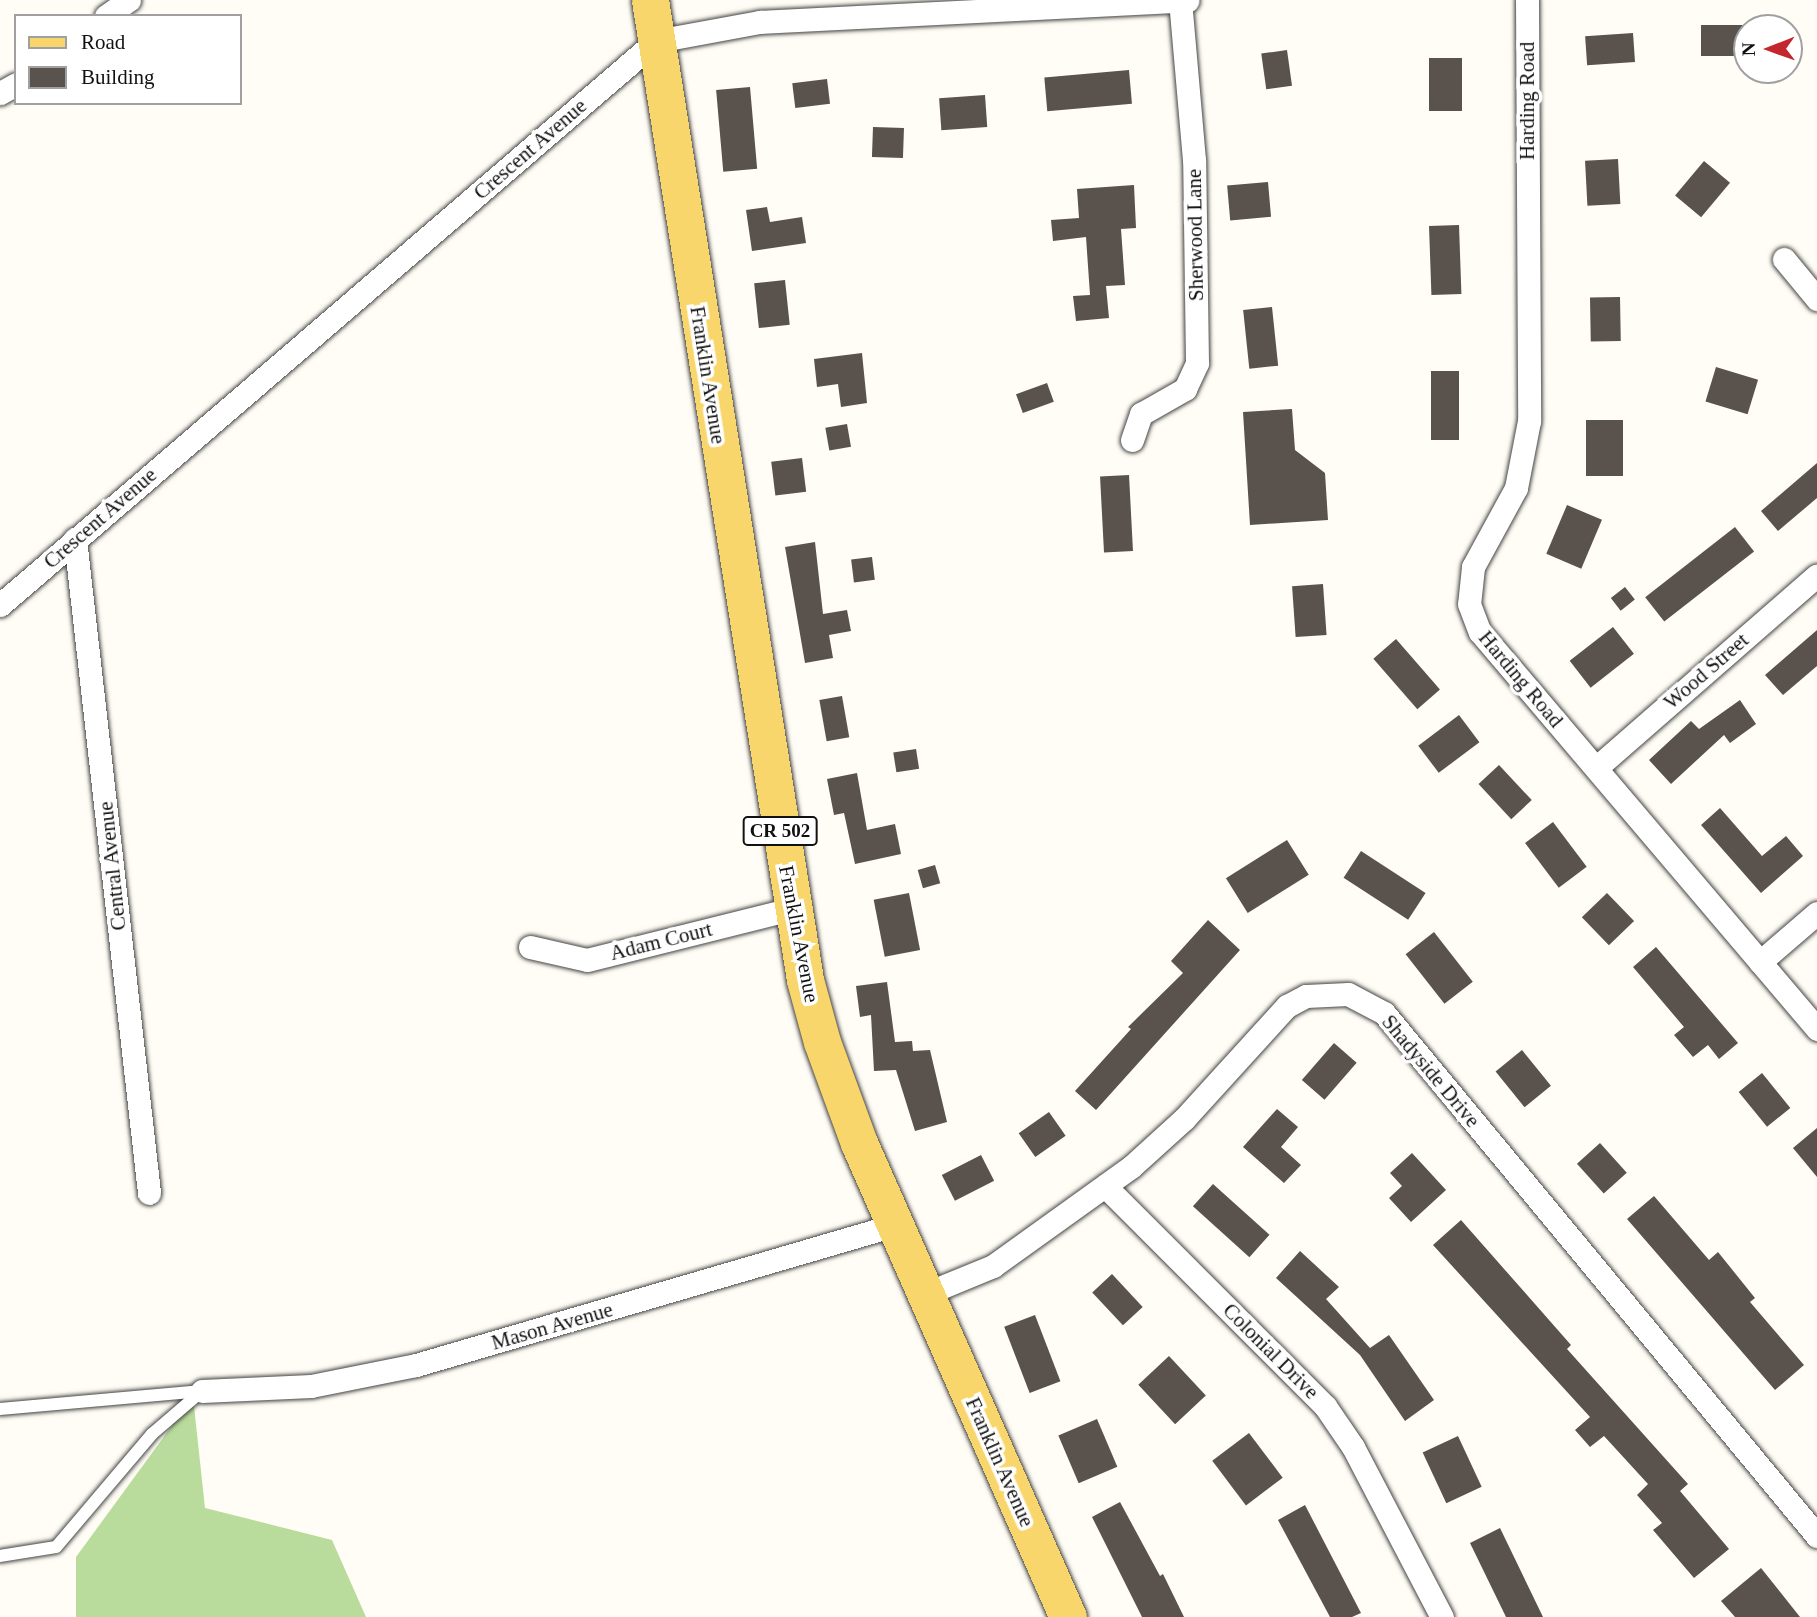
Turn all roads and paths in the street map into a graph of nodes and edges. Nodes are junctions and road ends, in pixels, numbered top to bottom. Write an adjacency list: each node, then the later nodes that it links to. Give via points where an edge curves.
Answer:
1 (129, 0): 6 (street)
2 (650, 0): 7 (main road, Franklin Avenue / CR 502)
3 (1180, 0): 4 (street); 7 (street, via 760,22); 10 (street, Sherwood Lane, via 1194,160 1197,363 1185,388 1141,414)
4 (1186, 0)
5 (1527, 0): 14 (street, Harding Road, via 1530,421 1516,488 1473,567 1469,604 1480,632)
6 (109, 14)
7 (656, 41): 11 (street, Crescent Avenue); 15 (main road, Franklin Avenue / CR 502)
8 (1784, 259): 9 (street)
9 (1817, 299)
10 (1132, 440)
11 (75, 539): 13 (street, Crescent Avenue); 21 (street, Central Avenue)
12 (1817, 575): 14 (street, Wood Street)
13 (0, 605)
14 (1596, 768): 18 (street, Harding Road)
15 (792, 909): 17 (street, Adam Court, via 587,960); 22 (main road, Franklin Avenue / CR 502, via 822,1042)
16 (1817, 913): 18 (street)
17 (530, 947)
18 (1760, 962): 19 (street, Harding Road)
19 (1817, 1029)
20 (1105, 1186): 23 (street, Shadyside Drive, via 993,1266); 26 (street, Shadyside Drive, via 1184,1119 1287,1006 1327,993 1366,1001 1384,1013); 29 (street, Colonial Drive, via 1325,1406 1353,1447)
21 (149, 1193)
22 (895, 1225): 23 (main road, Franklin Avenue / CR 502); 24 (street, Mason Avenue, via 416,1365 311,1386)
23 (925, 1294): 28 (main road, Franklin Avenue / CR 502)
24 (202, 1391): 25 (lane); 27 (lane, via 152,1434 55,1547)
25 (0, 1409)
26 (1817, 1536)
27 (0, 1556)
28 (1068, 1617)
29 (1442, 1617)

